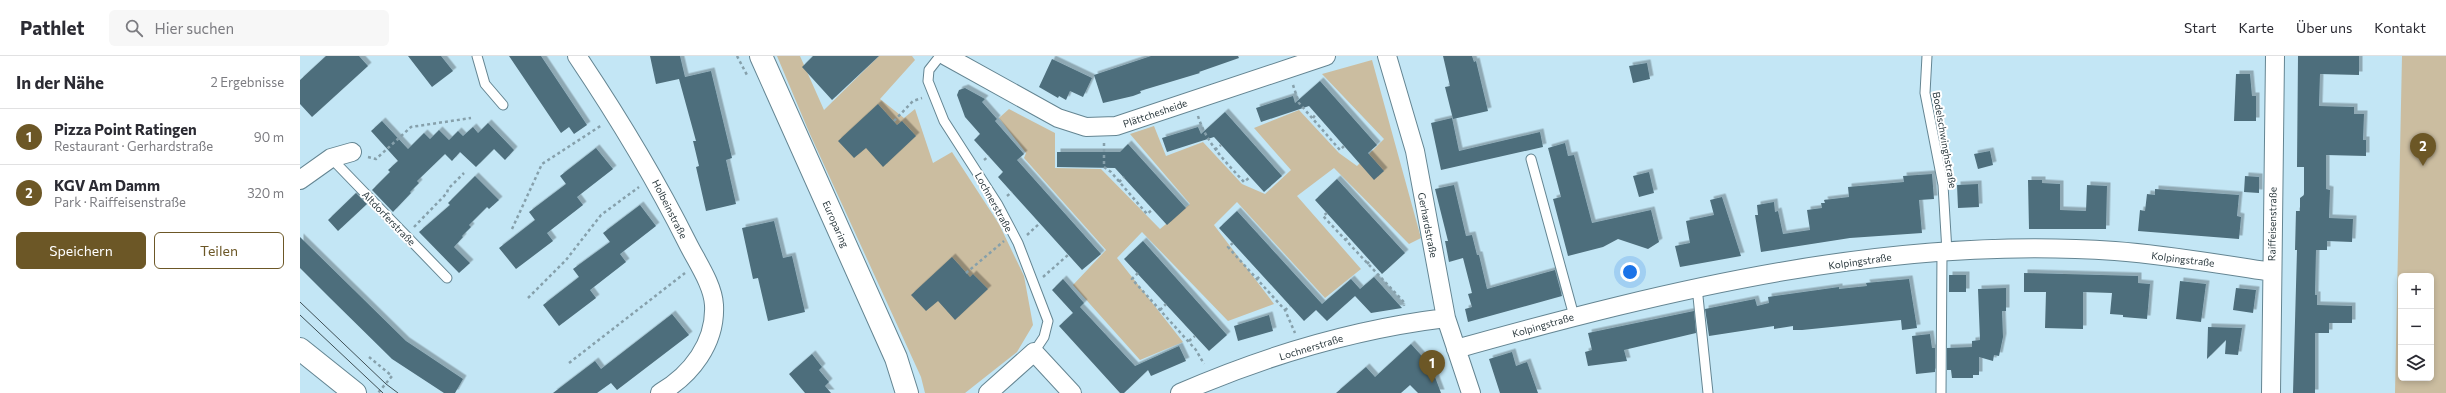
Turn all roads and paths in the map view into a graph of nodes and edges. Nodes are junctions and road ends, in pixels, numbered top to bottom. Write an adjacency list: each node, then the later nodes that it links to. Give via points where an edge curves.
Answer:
1 (477, 56): 13 (lane, via 485,84)
2 (576, 56): 15 (street, Holbeinstraße)
3 (761, 56): 73 (main road, Europaring, via 896,358)
4 (940, 56): 11 (lane, Lochnerstraße, via 928,75)
5 (946, 56): 19 (street, Plättchesheide, via 1058,118 1086,127)
6 (1326, 56): 10 (street, Plättchesheide)
7 (1388, 56): 59 (street, Gerhardstraße, via 1414,151)
8 (1927, 56): 40 (lane, Bodelschwinghstraße, via 1925,93 1943,186)
9 (2275, 56): 45 (street, Raiffeisenstraße)
10 (1288, 69): 12 (street, Plättchesheide); 17 (path, via 1299,103)
11 (933, 93): 18 (path, via 913,101); 36 (lane, Lochnerstraße, via 944,121 998,205)
12 (1194, 100): 19 (street, Plättchesheide, via 1116,126); 22 (path, via 1203,131)
13 (503, 105)
14 (1316, 114): 17 (path)
15 (618, 115): 27 (street, Holbeinstraße); 34 (path, via 542,164)
16 (471, 118): 23 (path, via 411,127 376,159)
17 (1313, 118): 21 (path, via 1340,150)
18 (894, 121)
19 (1104, 126): 31 (path, via 1104,167)
20 (1221, 145): 22 (path)
21 (1344, 146)
22 (1215, 150): 29 (path, via 1244,182)
23 (352, 152): 24 (street)
24 (331, 158): 30 (street); 35 (lane, Altdorferstraße)
25 (1531, 159): 58 (lane)
26 (464, 173): 35 (path, via 448,189 447,194)
27 (653, 176): 43 (street, Holbeinstraße); 53 (path, via 601,215 566,260)
28 (1124, 177): 31 (path)
29 (1250, 177)
30 (300, 180)
31 (1119, 182): 32 (path, via 1148,214)
32 (1153, 209)
33 (1326, 213): 38 (path, via 1323,216)
34 (512, 229)
35 (406, 234): 49 (lane, Altdorferstraße)
36 (1012, 234): 46 (path); 51 (lane, Lochnerstraße, via 1021,249)
37 (1349, 237): 38 (path)
38 (1345, 240): 44 (path)
39 (1233, 243): 50 (path, via 1228,247)
40 (1944, 252): 45 (street, Kolpingstraße, via 2114,251); 52 (street, Kolpingstraße, via 1885,257); 79 (lane, Bodelschwinghstraße)
41 (1068, 255): 51 (path)
42 (1370, 261): 44 (path)
43 (698, 263): 68 (path); 70 (street, Holbeinstraße, via 714,303 714,325 707,346)
44 (1367, 264): 60 (path, via 1403,301)
45 (2272, 272): 80 (street, Raiffeisenstraße)
46 (966, 273)
47 (1138, 274): 56 (path, via 1132,279)
48 (1261, 275): 50 (path)
49 (447, 278)
50 (1257, 279): 57 (path)
51 (1034, 285): 66 (lane, Lochnerstraße, via 1048,321 1044,337)
52 (1697, 287): 58 (street, Kolpingstraße); 78 (lane)
53 (528, 298)
54 (1166, 304): 56 (path)
55 (1290, 306): 57 (path)
56 (1160, 310): 62 (path)
57 (1285, 310): 64 (path)
58 (1574, 316): 65 (street, Kolpingstraße)
59 (1446, 318): 60 (street, Lochnerstraße); 65 (street, Gerhardstraße)
60 (1409, 322): 64 (street, Lochnerstraße, via 1377,327)
61 (1195, 336): 62 (path)
62 (1189, 341): 69 (path)
63 (300, 349): 71 (main road)
64 (1301, 349): 69 (street, Lochnerstraße)
65 (1456, 349): 77 (street, Gerhardstraße)
66 (1034, 352): 74 (street, Lochnerstraße); 75 (street)
67 (369, 357): 72 (path, via 392,376)
68 (569, 363)
69 (1210, 380): 76 (street, Lochnerstraße)
70 (671, 390)
71 (346, 391)
72 (378, 393)
73 (907, 393)
74 (988, 393)
75 (1072, 393)
76 (1180, 393)
77 (1471, 393)
78 (1708, 393)
79 (1941, 393)
80 (2270, 393)

